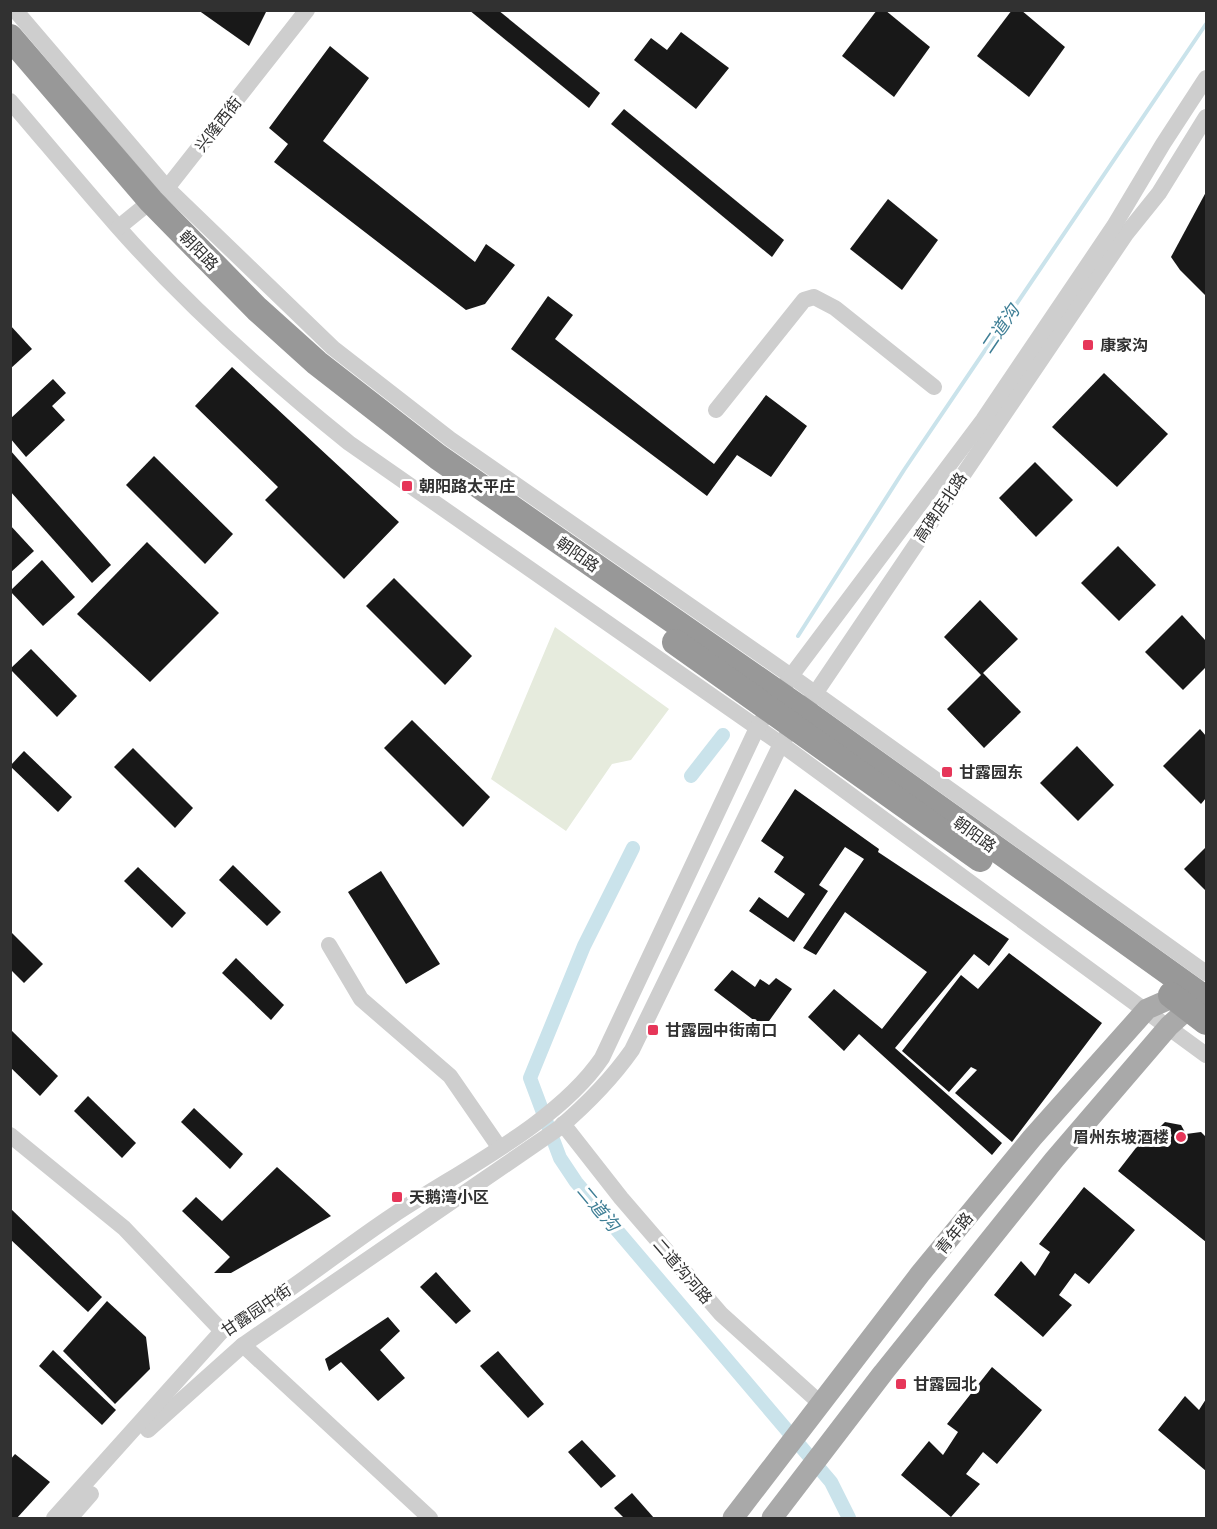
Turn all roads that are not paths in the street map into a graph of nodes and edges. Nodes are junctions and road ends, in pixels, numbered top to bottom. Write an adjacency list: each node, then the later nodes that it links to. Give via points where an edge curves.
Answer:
1 (15, 10): 8 (street, 朝阳路)
2 (307, 10): 8 (street, 兴隆西街)
3 (10, 37): 8 (highway, 朝阳路)
4 (10, 63): 8 (highway, 朝阳路)
5 (1206, 78): 10 (street)
6 (10, 101): 9 (street, 朝阳路)
7 (1206, 117): 10 (street, via 1159,193)
8 (152, 200): 9 (street, 兴隆西街); 13 (street, 朝阳路); 13 (highway, 朝阳路, via 309,375 429,467)
9 (119, 227): 13 (street, 朝阳路, via 289,395 349,443)
10 (1059, 319): 13 (street, 高碑店北路); 14 (street, 高碑店北路)
11 (934, 387): 12 (street, via 835,308 814,297 804,300)
12 (716, 410)
13 (774, 702): 14 (highway, 朝阳路); 14 (street, 朝阳路); 20 (street, 高碑店北路, via 602,1058 590,1076)
14 (797, 718): 16 (highway, 朝阳路); 16 (street, 朝阳路); 17 (street, 朝阳路); 21 (street, 高碑店北路, via 632,1050 603,1087)
15 (329, 945): 23 (street, via 361,999 450,1076)
16 (1199, 996): 17 (main road, 青年路); 18 (main road, 青年路)
17 (1147, 1009): 18 (street, 朝阳路); 26 (main road, 青年路, via 1024,1147)
18 (1169, 1026): 19 (street, 朝阳路); 31 (main road, 青年路, via 1054,1160)
19 (1206, 1054)
20 (549, 1114): 23 (street, 甘露园中街)
21 (561, 1126): 25 (street, 甘露园中街); 26 (street, 二道沟河路, via 721,1314)
22 (10, 1135): 24 (street, via 124,1228)
23 (499, 1147): 24 (street, 甘露园中街)
24 (222, 1331): 27 (street, 甘露园中街)
25 (243, 1345): 28 (street, 甘露园中街, via 153,1424); 29 (street)
26 (818, 1405): 30 (main road, 青年路)
27 (54, 1518)
28 (70, 1518)
29 (430, 1518)
30 (733, 1518)
31 (772, 1518)

